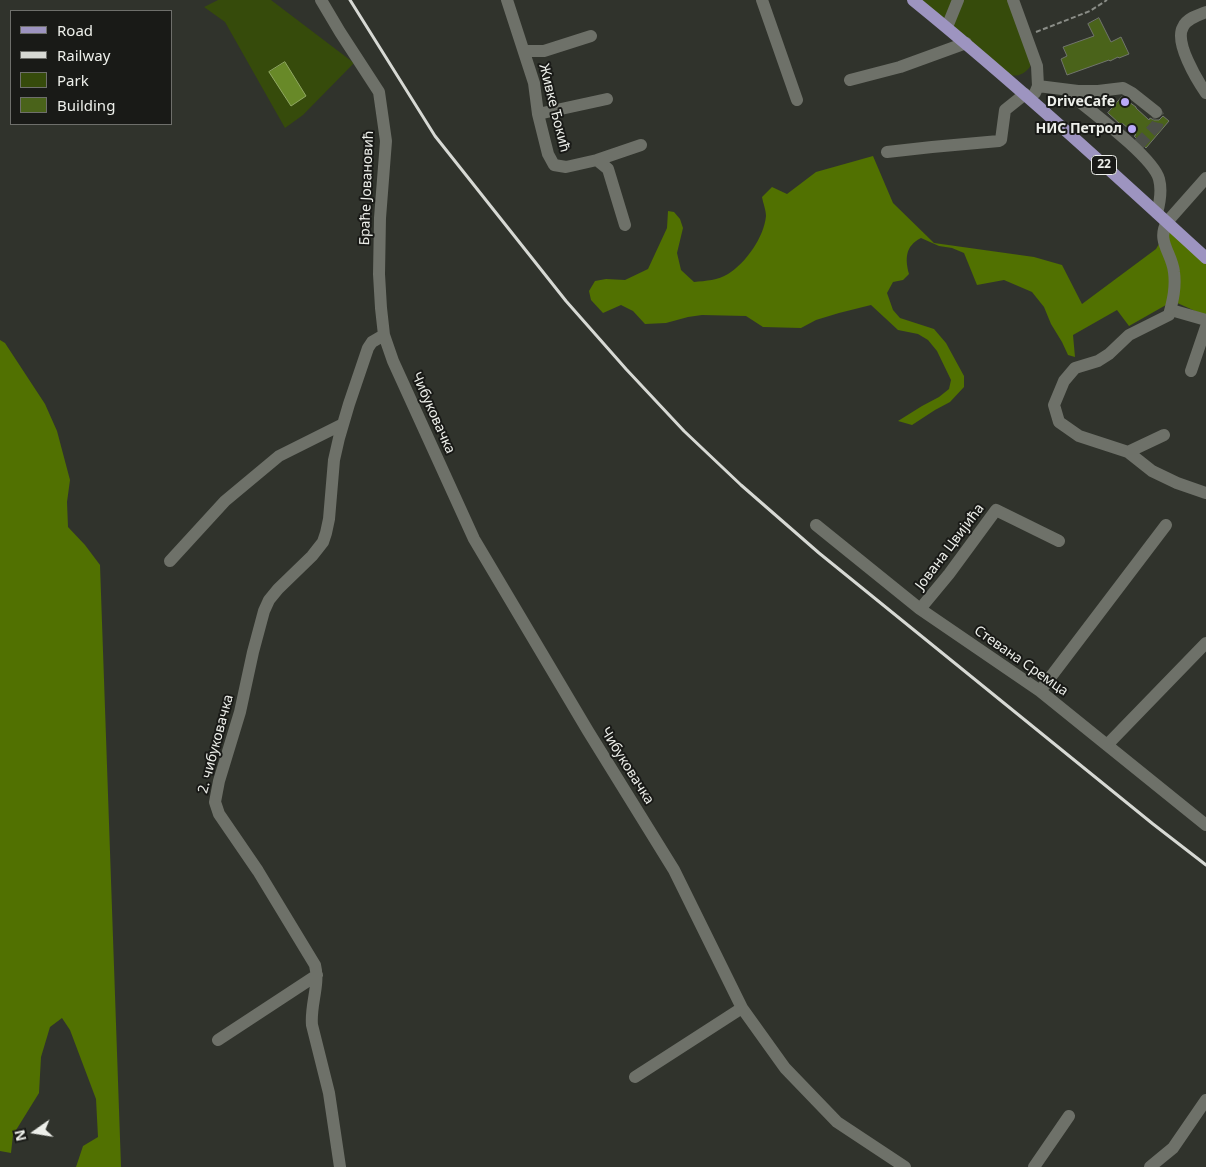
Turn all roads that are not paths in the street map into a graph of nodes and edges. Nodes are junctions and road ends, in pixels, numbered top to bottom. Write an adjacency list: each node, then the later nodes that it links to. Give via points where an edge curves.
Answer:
1 (321, 0): 32 (street, Браће Јовановић, via 379,92 386,141 379,274)
2 (506, 0): 11 (street, Живке Ђокић)
3 (762, 0): 18 (street)
4 (913, 0): 8 (main road, 22)
5 (958, 0): 8 (street)
6 (1013, 0): 13 (street, via 1037,66)
7 (1206, 12): 15 (street, via 1183,25 1180,34 1190,66)
8 (947, 27): 10 (main road, 22)
9 (591, 36): 11 (street, via 544,51)
10 (966, 44): 12 (street); 16 (main road, 22)
11 (524, 51): 20 (street, Живке Ђокић, via 534,82)
12 (850, 80)
13 (1038, 86): 14 (street); 16 (street)
14 (1065, 90): 19 (street, via 1123,88); 25 (street, via 1138,148 1159,178)
15 (1206, 93)
16 (1028, 98): 22 (street, via 1005,110 999,142); 25 (main road, 22)
17 (607, 99): 20 (street)
18 (797, 100)
19 (1156, 112)
20 (538, 114): 23 (street, Живке Ђокић, via 554,165 566,167)
21 (641, 145): 23 (street, Живке Ђокић)
22 (887, 152)
23 (597, 160): 27 (street, via 608,169)
24 (1206, 178): 26 (street)
25 (1158, 213): 26 (main road, 22)
26 (1167, 222): 28 (main road, 22); 29 (street, via 1163,237 1174,270 1175,290)
27 (625, 225)
28 (1206, 258)
29 (1170, 310): 30 (street); 36 (street, via 1169,315 1129,335 1098,361 1075,368 1064,381 1054,405 1059,422 1079,436)
30 (1206, 320)
31 (1206, 327): 33 (street)
32 (384, 335): 34 (street, 2. чибуковачка, via 368,348); 48 (street, Чибуковачка, via 474,539 674,870)
33 (1190, 372)
34 (343, 424): 41 (street, via 278,456 225,501); 47 (street, 2. чибуковачка, via 334,460 329,519 323,542 278,589 264,611 215,802 219,814 258,871)
35 (1164, 435): 36 (street)
36 (1128, 452): 37 (street, via 1152,471)
37 (1206, 493)
38 (816, 525): 42 (street, Стевана Сремца)
39 (1166, 525): 44 (street)
40 (1059, 541): 42 (street, Јована Цвијића, via 996,510)
41 (170, 561)
42 (920, 609): 44 (street, Стевана Сремца)
43 (1206, 643): 45 (street)
44 (1040, 692): 45 (street, Стевана Сремца)
45 (1107, 745): 46 (street, Стевана Сремца)
46 (1206, 825)
47 (318, 974): 49 (street); 53 (street, via 312,1025 329,1093)
48 (742, 1008): 50 (street); 54 (street, Чибуковачка, via 785,1068 837,1122)
49 (218, 1040)
50 (635, 1077)
51 (1206, 1100): 56 (street, via 1173,1148)
52 (1069, 1116): 55 (street)
53 (340, 1167)
54 (904, 1167)
55 (1034, 1167)
56 (1150, 1167)

